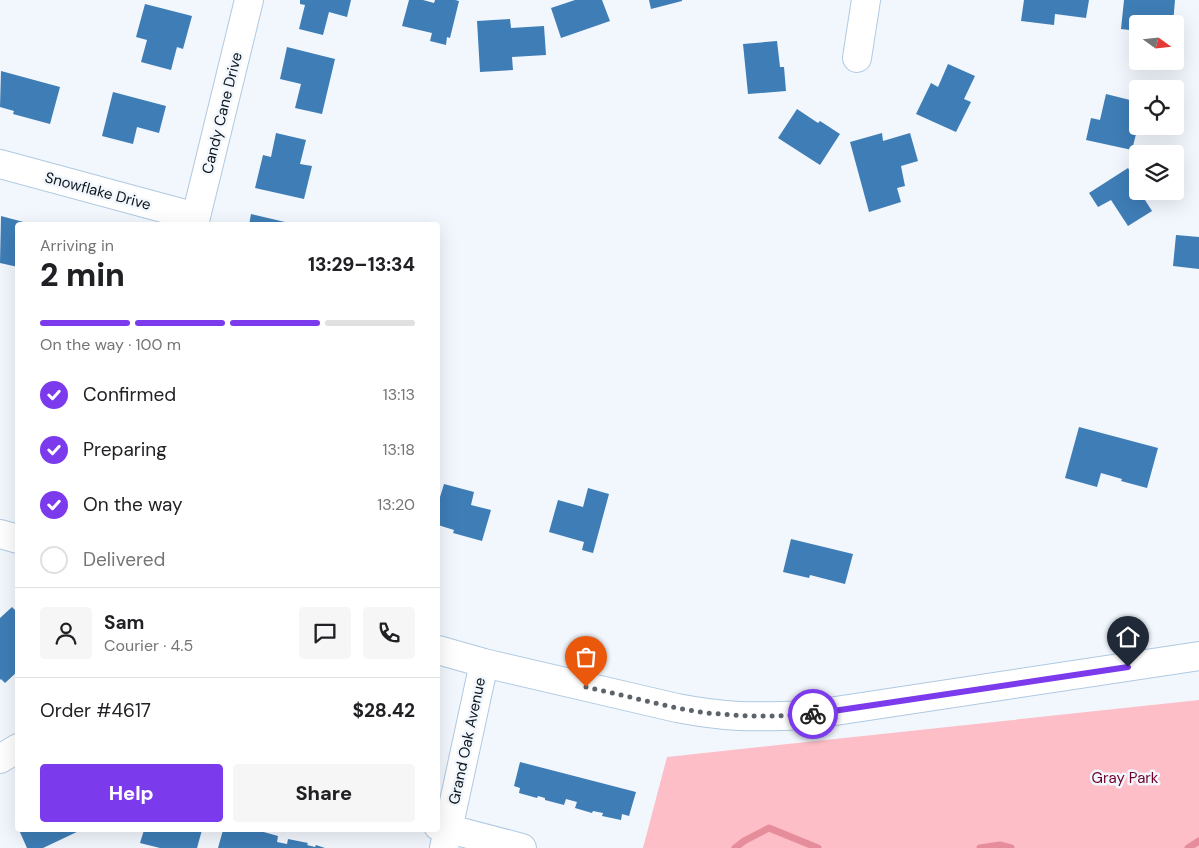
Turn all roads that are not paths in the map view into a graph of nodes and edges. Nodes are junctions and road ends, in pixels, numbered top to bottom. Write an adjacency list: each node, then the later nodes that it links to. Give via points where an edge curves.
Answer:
1 (249, 0): 5 (street, Candy Cane Drive)
2 (866, 0): 3 (street)
3 (857, 58)
4 (0, 164): 5 (street, Snowflake Drive)
5 (195, 221)
6 (0, 534): 7 (street)
7 (15, 538)
8 (440, 651): 10 (street)
9 (1199, 656): 10 (street, via 829,712 778,716 737,716 677,708)
10 (484, 663): 13 (street, Grand Oak Avenue)
11 (15, 750): 12 (street)
12 (0, 759)
13 (443, 835): 14 (street)
14 (522, 848)

